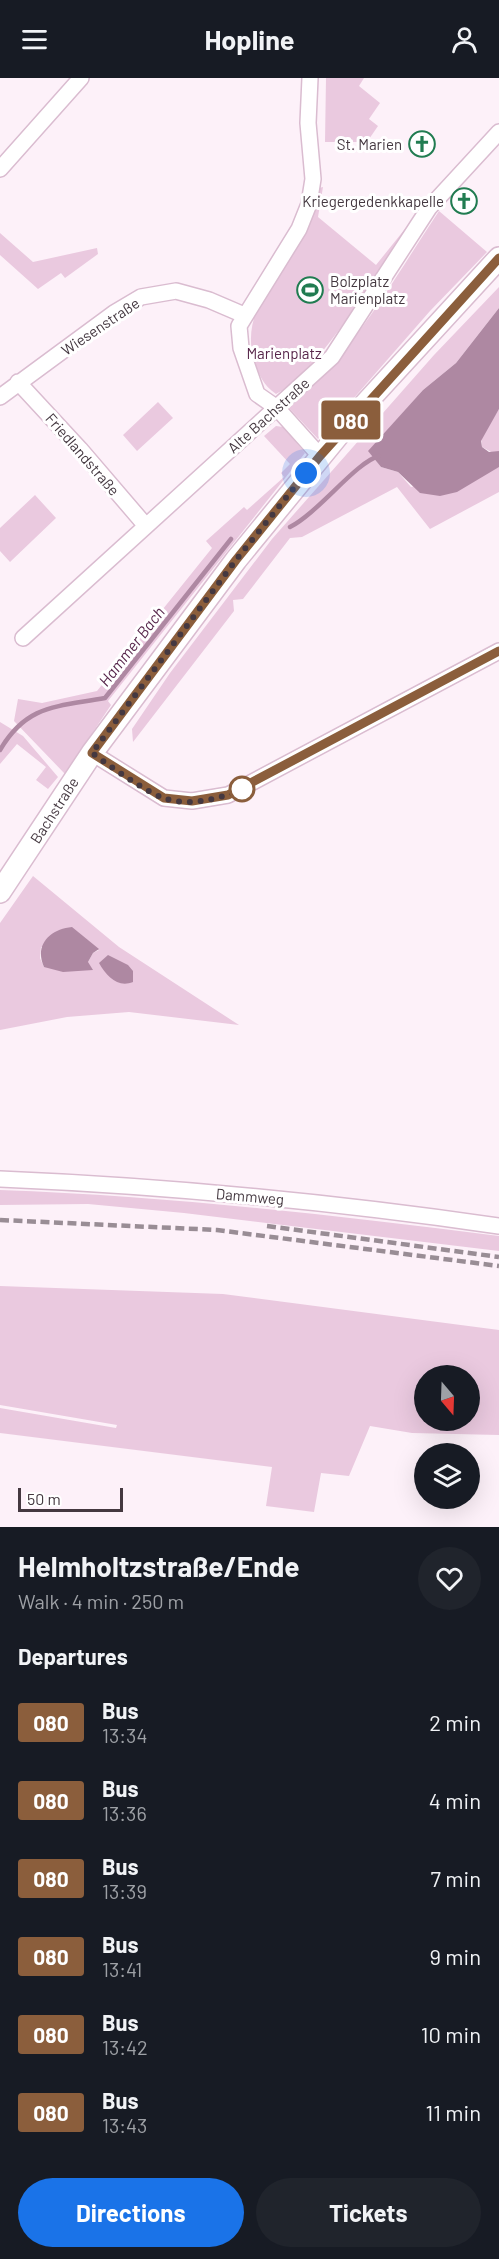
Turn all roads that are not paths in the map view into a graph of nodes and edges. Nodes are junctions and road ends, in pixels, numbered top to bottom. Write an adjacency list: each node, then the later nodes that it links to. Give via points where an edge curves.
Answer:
1 (81, 78): 4 (street)
2 (310, 78): 6 (street, via 308,123 313,179 309,204 299,229)
3 (499, 132): 9 (street, Alte Bachstraße, via 429,208 332,357)
4 (0, 169)
5 (499, 258): 10 (street, Bachstraße)
6 (244, 315): 7 (street, Wiesenstraße, via 176,291 141,297); 9 (street, via 238,326 247,371 257,394)
7 (18, 382): 8 (street, Wiesenstraße); 11 (street, Friedlandstraße)
8 (0, 397)
9 (277, 408): 10 (street); 11 (street, Alte Bachstraße)
10 (320, 456): 14 (street, Bachstraße, via 236,560)
11 (146, 526): 12 (street, Alte Bachstraße)
12 (23, 638)
13 (499, 651): 14 (street, via 228,795 192,801 164,798)
14 (92, 753): 15 (street, Bachstraße)
15 (0, 892)
16 (0, 1179): 17 (street, Dammweg, via 130,1184 372,1207)
17 (499, 1226)

